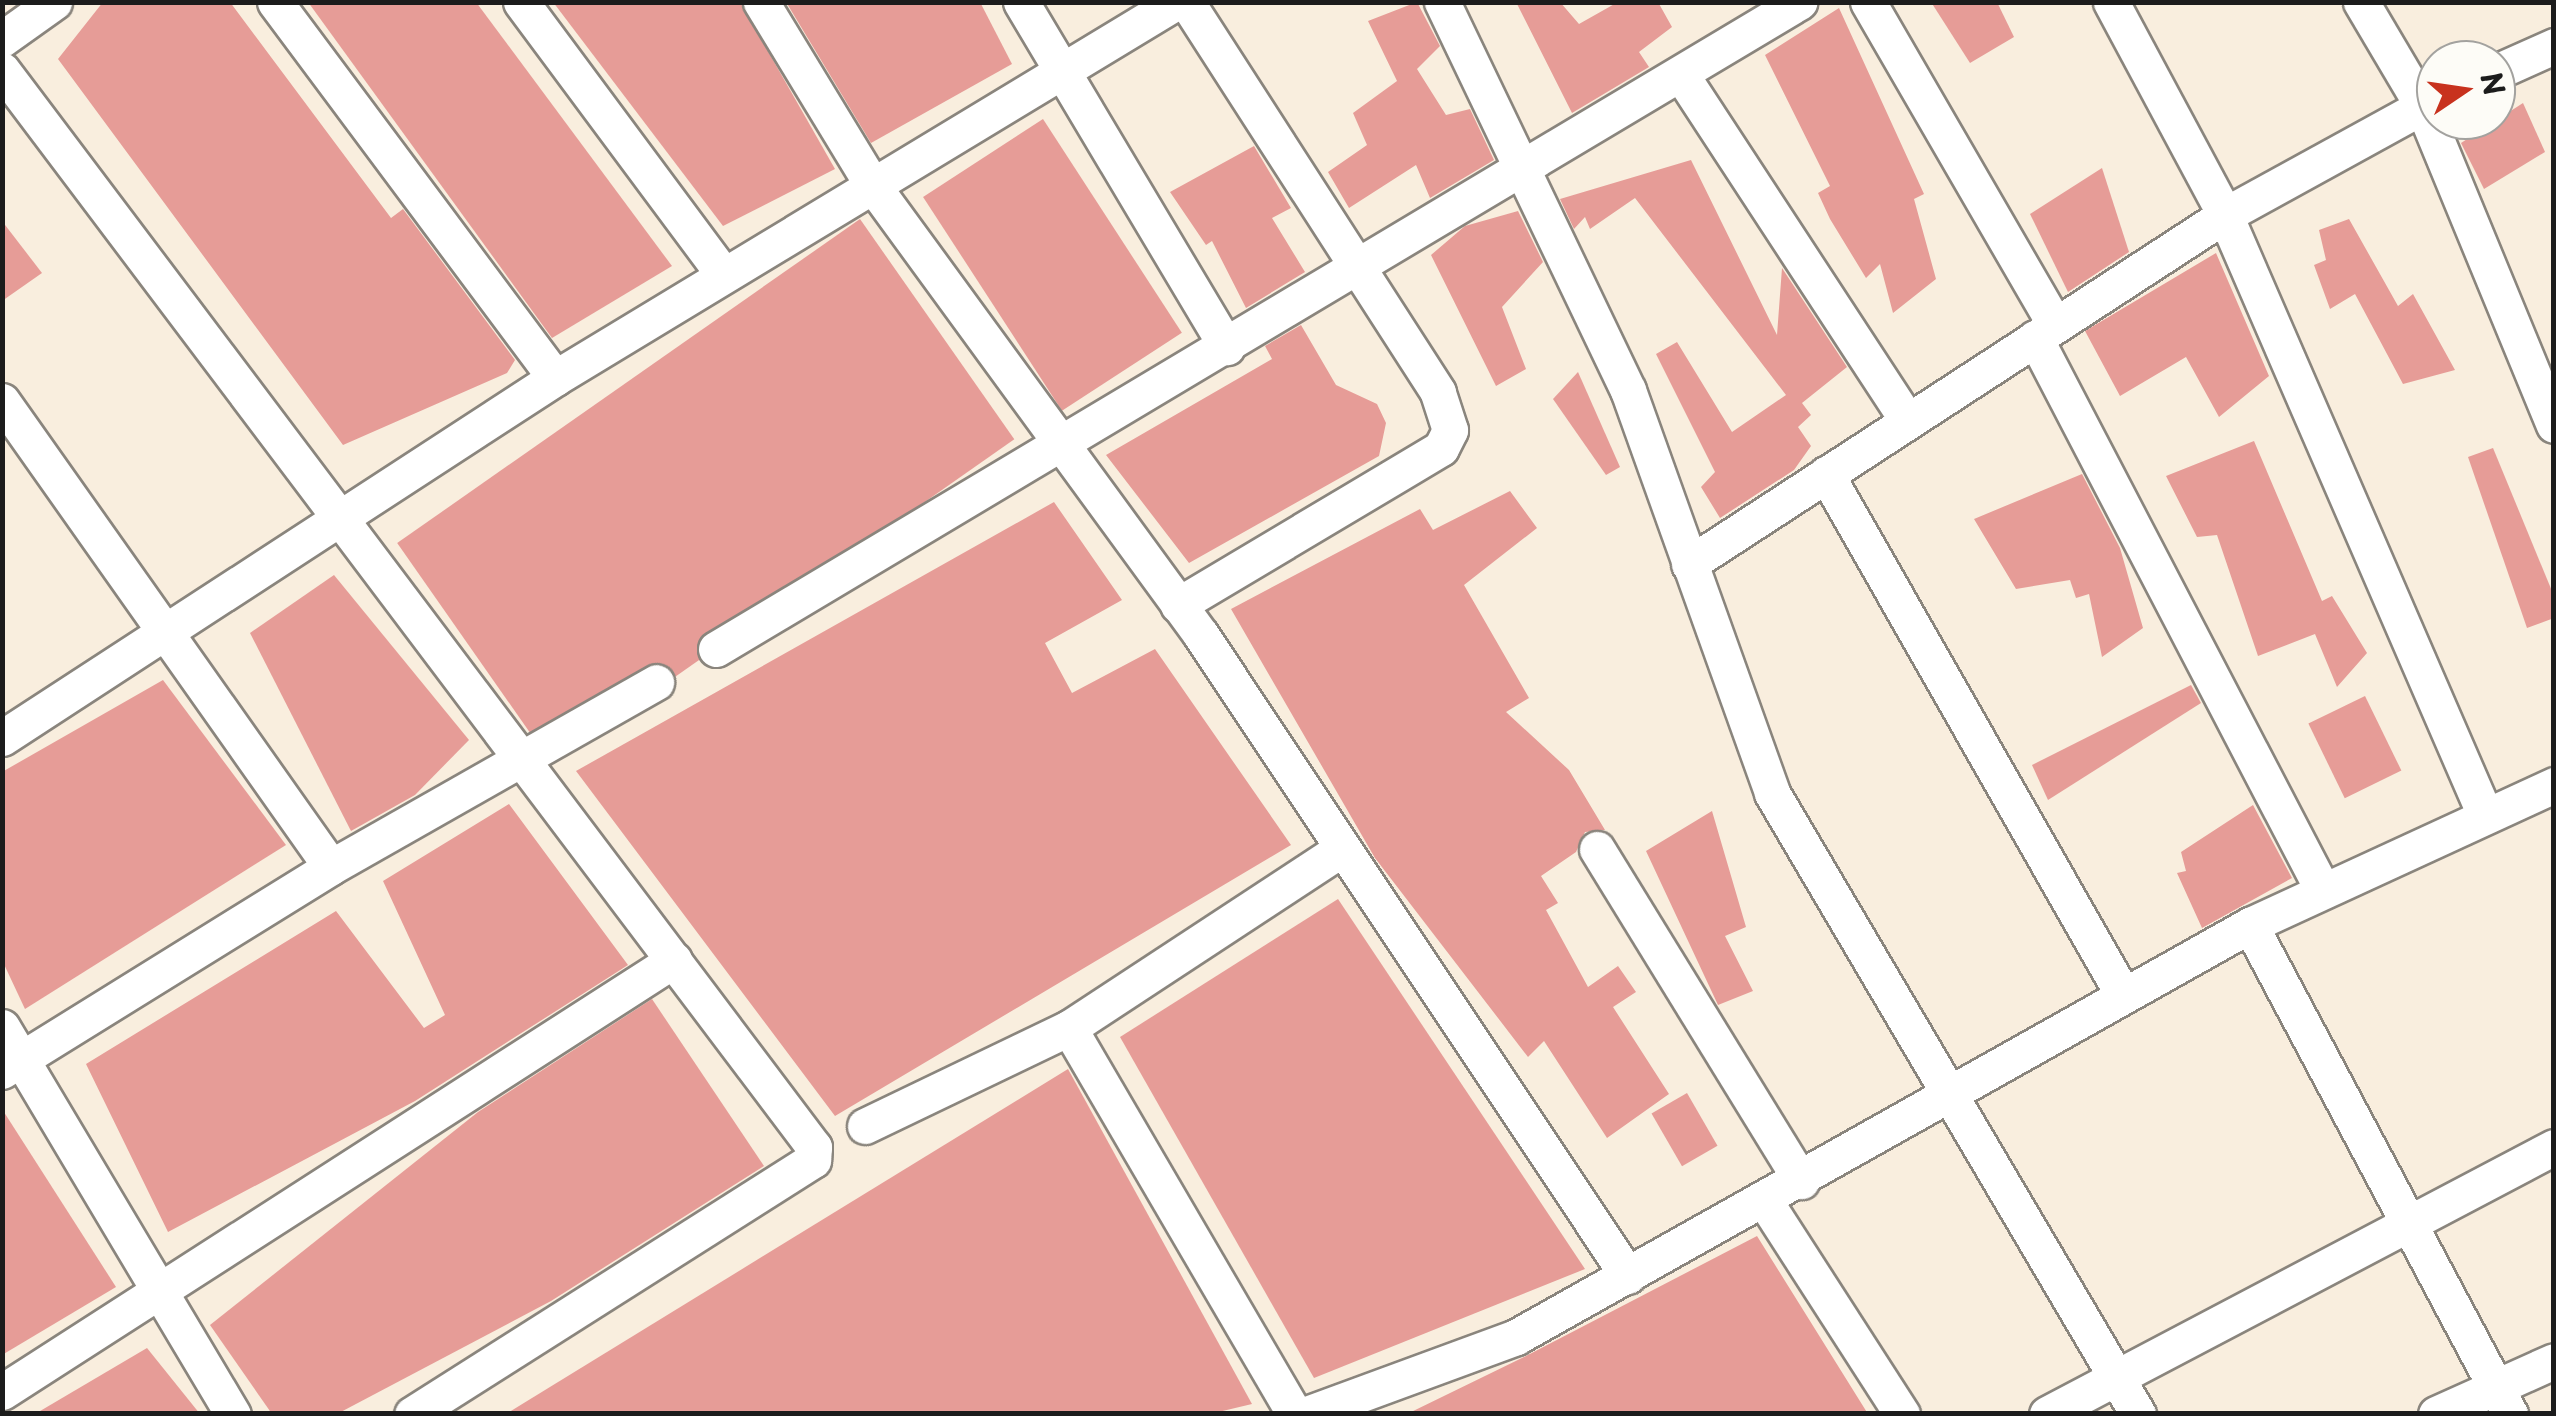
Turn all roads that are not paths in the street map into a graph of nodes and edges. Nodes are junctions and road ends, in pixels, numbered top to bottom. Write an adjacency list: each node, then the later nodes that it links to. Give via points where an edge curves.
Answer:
1 (54, 2): 13 (street)
2 (275, 2): 29 (street)
3 (522, 2): 26 (street)
4 (761, 2): 23 (street)
5 (1022, 2): 17 (street)
6 (1176, 2): 17 (street)
7 (1187, 2): 25 (street)
8 (1442, 2): 22 (street)
9 (1799, 2): 18 (street)
10 (1868, 2): 27 (street)
11 (2111, 2): 24 (street)
12 (2361, 2): 19 (street)
13 (2, 40)
14 (2554, 46): 15 (street)
15 (2516, 63)
16 (2, 70): 35 (street)
17 (1058, 72): 23 (street); 28 (street)
18 (1682, 76): 22 (street); 31 (street)
19 (2416, 83)
20 (2416, 109): 24 (street)
21 (2444, 140): 32 (street)
22 (1526, 165): 25 (street); 36 (street, via 1628,390)
23 (871, 183): 26 (street); 33 (street)
24 (2224, 216): 27 (street); 44 (street)
25 (1358, 268): 28 (street); 37 (street, via 1447,408 1441,448)
26 (723, 274): 29 (street)
27 (2045, 331): 31 (street); 48 (street)
28 (1227, 346): 33 (street)
29 (554, 378): 35 (street)
30 (2, 401): 38 (street)
31 (1908, 421): 34 (street)
32 (2554, 425)
33 (1059, 447): 37 (street); 39 (street)
34 (1826, 474): 36 (street); 51 (street)
35 (342, 517): 38 (street); 42 (street)
36 (1690, 564): 55 (street, via 1772,793)
37 (1178, 605): 46 (street)
38 (172, 631): 41 (street); 47 (street)
39 (716, 649)
40 (656, 682): 42 (street)
41 (2, 738)
42 (524, 757): 47 (street); 50 (street)
43 (2554, 785): 44 (street)
44 (2486, 814): 48 (street)
45 (1598, 849): 58 (street)
46 (1338, 851): 53 (street); 61 (street, via 1436,976)
47 (331, 867): 54 (street)
48 (2321, 886): 49 (street)
49 (2250, 924): 51 (street); 60 (street)
50 (674, 960): 62 (street); 68 (street, via 808,1132 812,1160)
51 (2122, 993): 55 (street)
52 (2, 1026): 54 (street)
53 (1070, 1028): 56 (street); 69 (street)
54 (12, 1066): 62 (street)
55 (1944, 1097): 58 (street); 64 (street)
56 (865, 1126)
57 (2554, 1147): 60 (street)
58 (1801, 1181): 59 (street)
59 (1766, 1203): 61 (street); 71 (street)
60 (2408, 1223): 64 (street); 66 (street)
61 (1628, 1276): 70 (street, via 1516,1336)
62 (156, 1296): 65 (street); 67 (street)
63 (2554, 1361): 66 (street)
64 (2119, 1375): 72 (street); 73 (street)
65 (2, 1392)
66 (2504, 1399): 74 (street)
67 (233, 1414)
68 (412, 1414)
69 (1295, 1414)
70 (1308, 1414)
71 (1902, 1414)
72 (2048, 1414)
73 (2138, 1414)
74 (2436, 1414)

